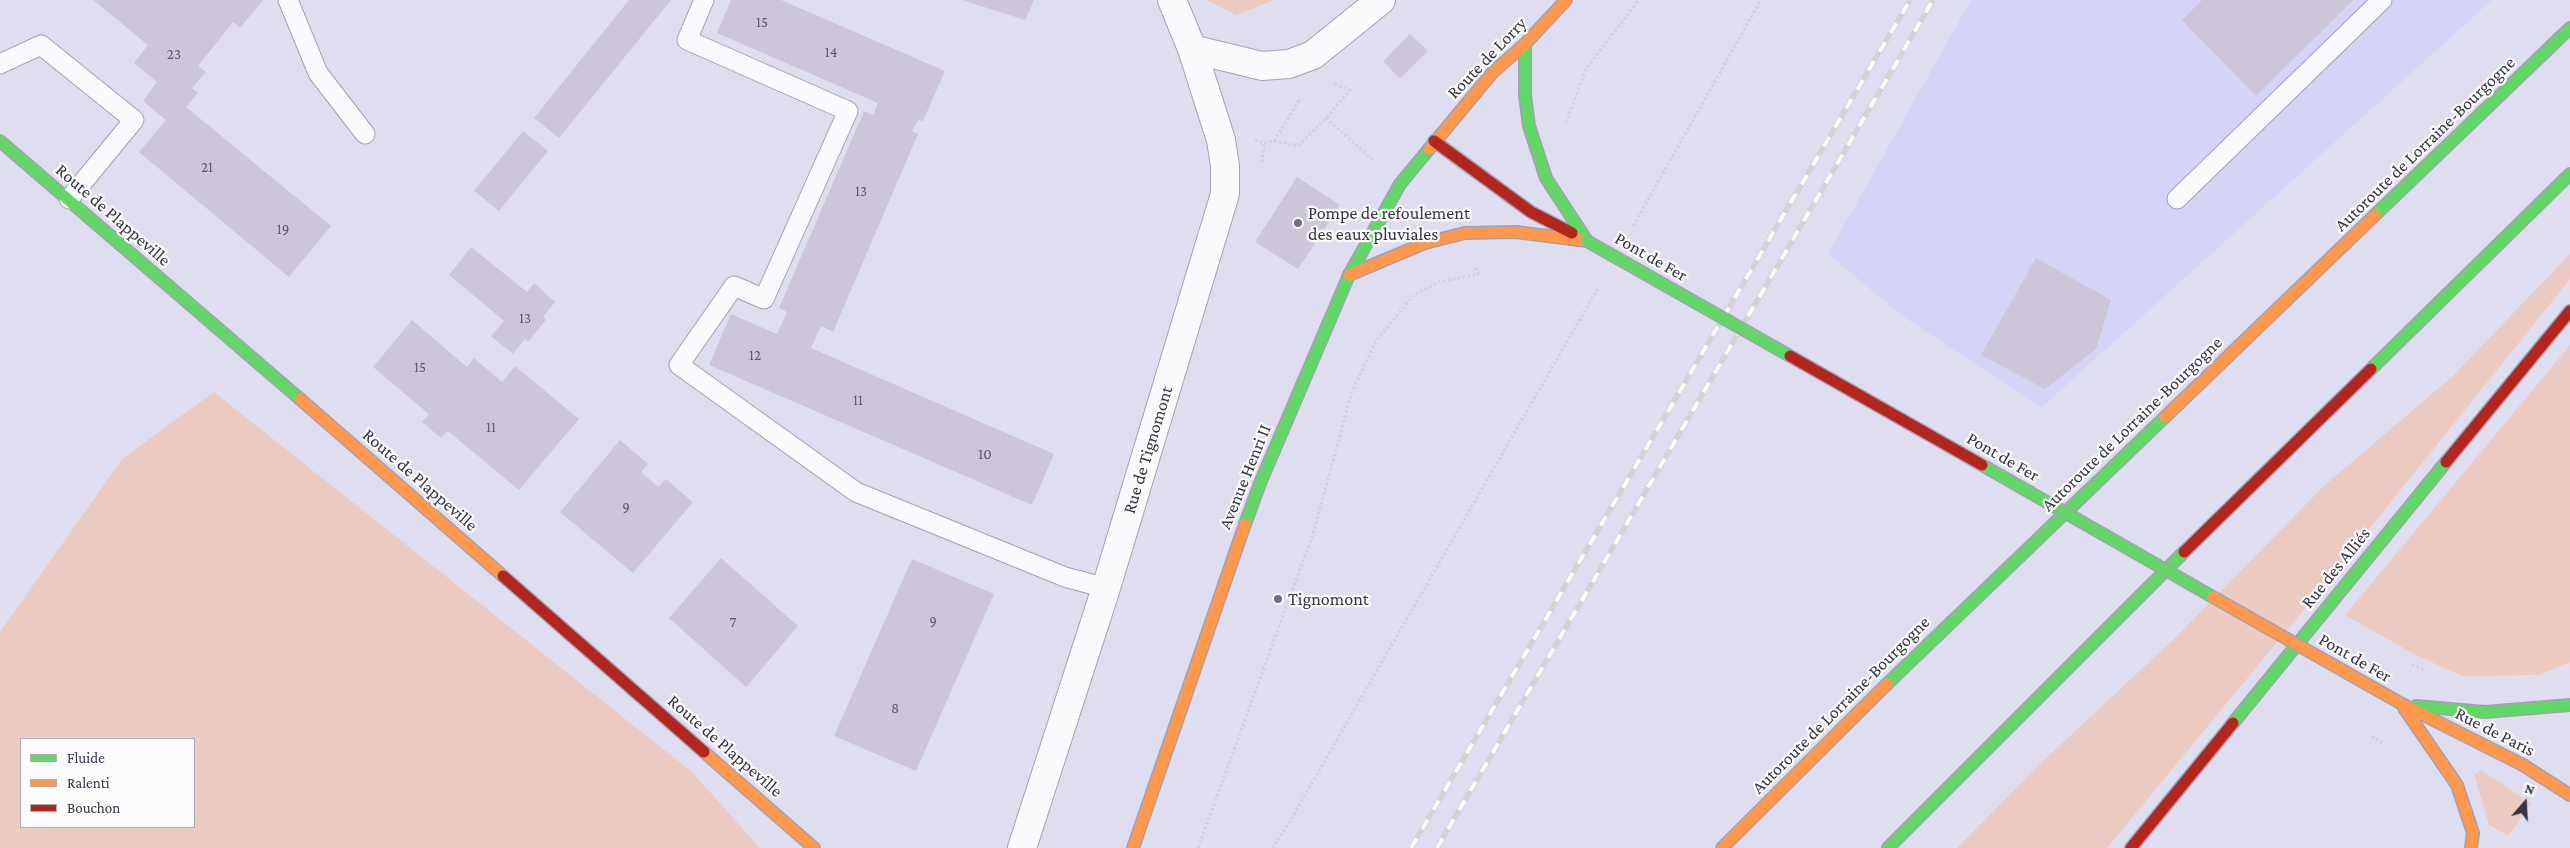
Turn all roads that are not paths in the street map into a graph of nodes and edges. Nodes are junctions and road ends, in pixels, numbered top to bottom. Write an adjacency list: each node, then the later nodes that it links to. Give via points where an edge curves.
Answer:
1 (288, 0): 11 (lane, via 318,74)
2 (704, 0): 20 (lane, via 687,40 848,111 764,299 734,286 679,365 856,492 1065,577)
3 (1172, 0): 9 (street, Rue de Tignomont)
4 (1380, 0): 9 (street, via 1313,55 1289,64 1262,66)
5 (1566, 0): 8 (main road, Route de Lorry)
6 (2382, 0): 15 (lane)
7 (2570, 28): 27 (main road, Autoroute de Lorraine-Bourgogne, via 1910,661)
8 (1525, 44): 13 (main road, Route de Lorry, via 1493,72); 17 (main road, via 1529,126 1546,178)
9 (1192, 49): 20 (street, Rue de Tignomont, via 1221,140 1225,166 1224,194)
10 (0, 64): 16 (lane, via 41,45 134,120)
11 (364, 134)
12 (0, 141): 16 (main road, Route de Plappeville)
13 (1434, 141): 17 (main road, Pont de Fer, via 1532,212); 18 (main road, Avenue Henri II, via 1400,184)
14 (2570, 174): 28 (main road, via 2042,691)
15 (2177, 199)
16 (69, 200): 24 (main road, Route de Plappeville)
17 (1587, 241): 18 (main road, via 1516,232 1465,233 1425,243); 21 (main road, Pont de Fer, bridge)
18 (1349, 275): 26 (main road, Avenue Henri II, via 1261,481)
19 (2570, 311): 29 (main road, Rue des Alliés)
20 (1106, 588): 25 (street, Rue de Tignomont)
21 (2402, 704): 22 (main road, via 2485,712); 23 (main road, Rue de Paris, via 2523,766); 30 (main road, via 2457,785 2473,832)
22 (2570, 705)
23 (2570, 795)
24 (814, 848)
25 (1022, 848)
26 (1133, 848)
27 (1722, 848)
28 (1888, 848)
29 (2131, 848)
30 (2471, 848)

